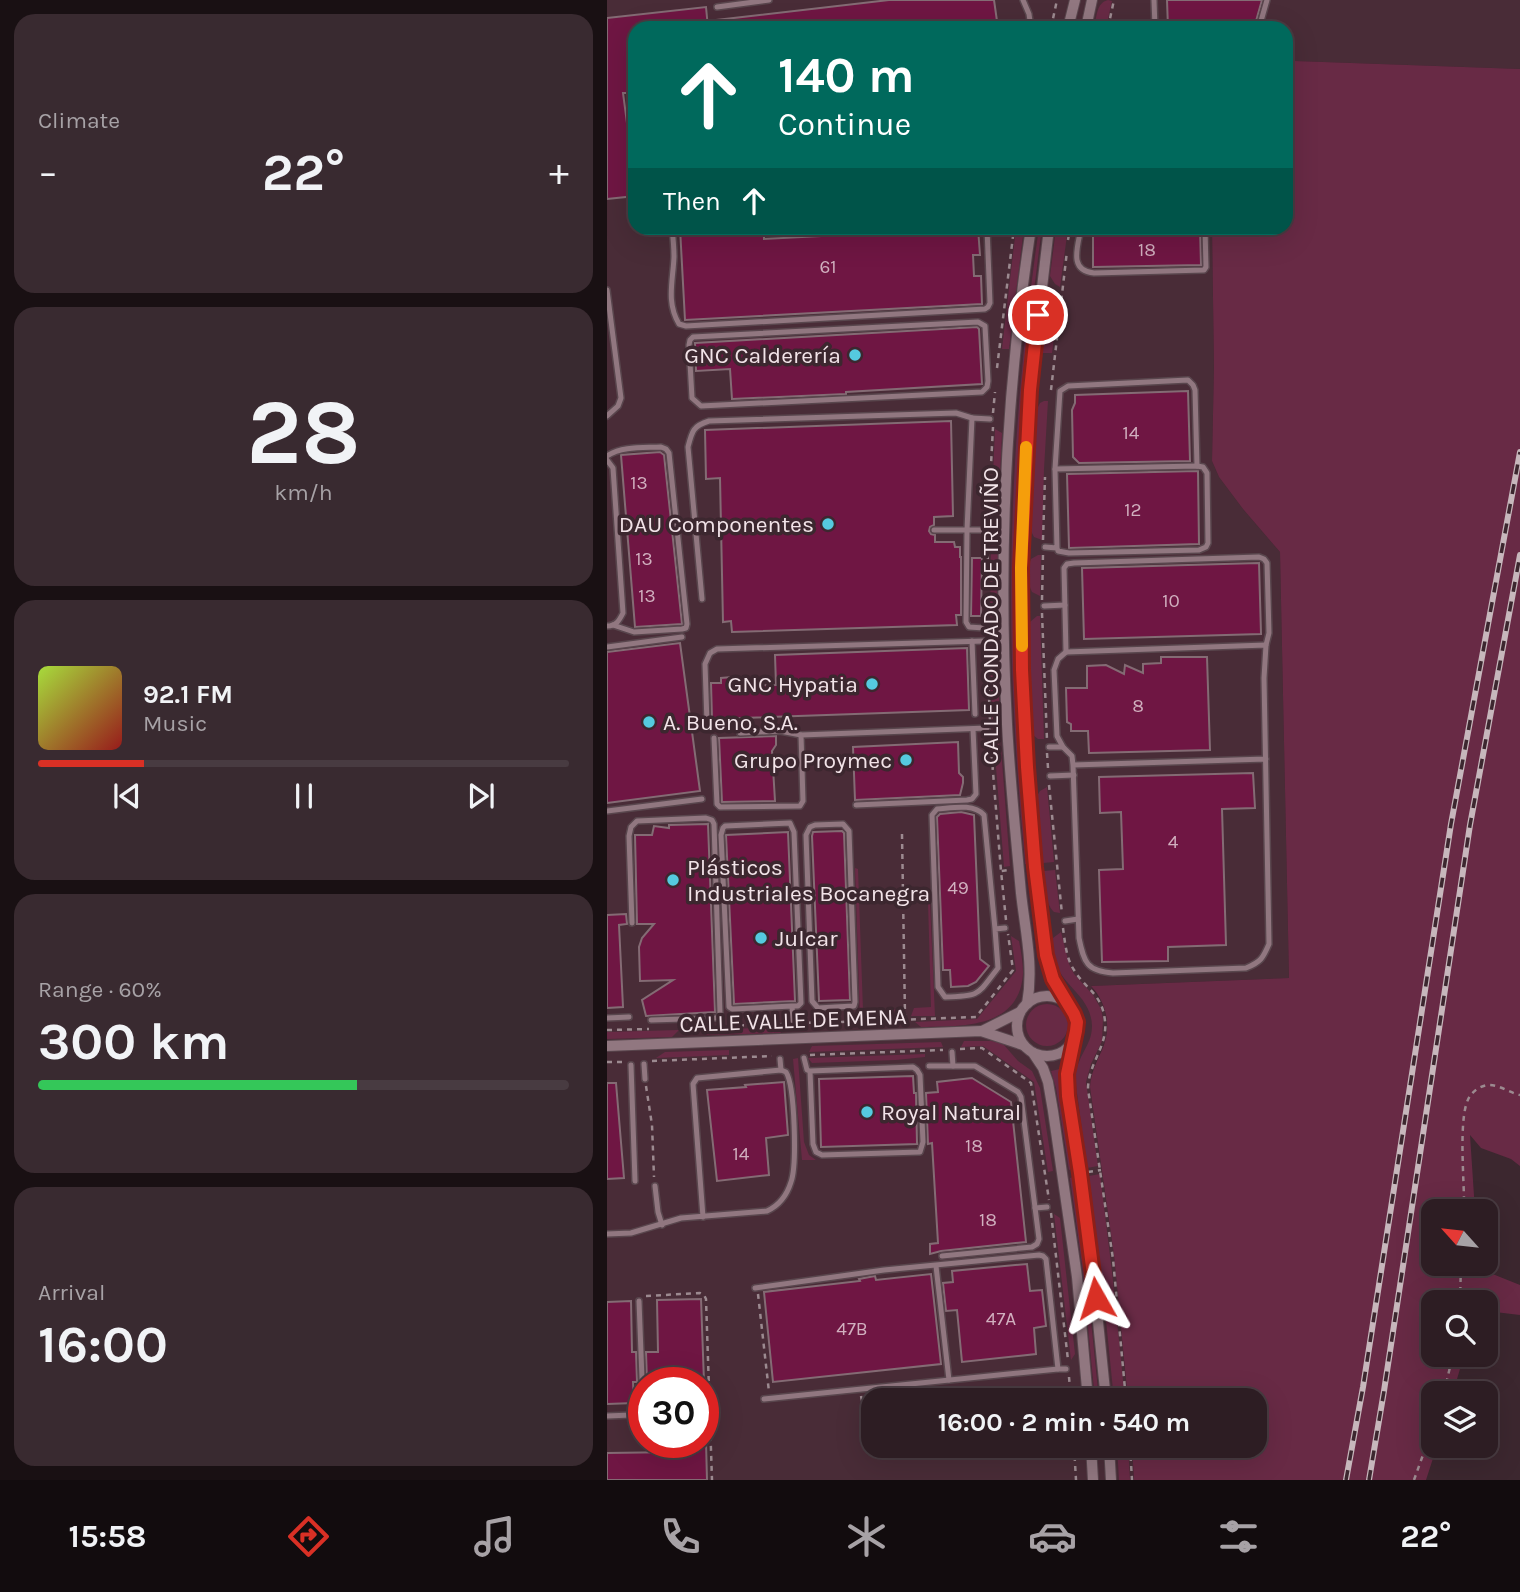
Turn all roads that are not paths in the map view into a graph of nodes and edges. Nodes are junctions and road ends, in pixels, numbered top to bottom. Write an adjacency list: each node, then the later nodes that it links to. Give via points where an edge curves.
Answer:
1 (769, 0): 7 (lane)
2 (1023, 0): 8 (lane)
3 (1075, 0): 9 (street)
4 (1092, 0): 10 (street)
5 (1154, 0): 11 (lane)
6 (1267, 0): 12 (lane)
7 (717, 7)
8 (1030, 21)
9 (1070, 21)
10 (1087, 21)
11 (1155, 21)
12 (1261, 21)
13 (672, 235): 14 (lane, via 672,307 679,324 686,326 985,309 990,303)
14 (987, 235)
15 (1030, 235): 67 (street, CALLE CONDADO DE TREVIÑO, via 1011,404 1005,531 1011,789 1031,970)
16 (1048, 235): 65 (street, CALLE CONDADO DE TREVIÑO, via 1029,403 1021,568 1022,670 1043,935 1048,966)
17 (1080, 235): 18 (lane, via 1076,260 1079,268 1094,273 1204,270)
18 (1205, 235)
19 (607, 290): 21 (lane, via 621,398)
20 (991, 381): 20 (lane, via 985,326 978,321 693,337 689,345 692,398 701,406 982,392)
21 (607, 416)
22 (973, 418): 23 (lane); 28 (lane); 32 (lane, via 956,413 699,424 688,447)
23 (992, 419)
24 (607, 458): 35 (lane, via 613,468 623,613); 35 (lane, via 622,450 661,447 669,453 687,624 682,629 634,632)
25 (1197, 466): 26 (lane); 26 (lane, via 1195,390 1188,380 1076,384 1056,391); 31 (lane, via 1207,473 1206,547 1069,553)
26 (1055, 469): 31 (lane)
27 (934, 530): 28 (lane)
28 (967, 530): 29 (lane); 36 (lane, via 966,622 969,627)
29 (985, 530)
30 (1045, 548): 31 (lane)
31 (1057, 548)
32 (702, 599)
33 (1065, 605): 34 (lane); 40 (lane, via 1067,564 1259,557 1267,564); 42 (lane)
34 (1044, 606)
35 (610, 626)
36 (984, 628)
37 (682, 637): 41 (lane)
38 (986, 641): 39 (lane)
39 (972, 642): 43 (lane); 44 (lane, via 717,649 705,664)
40 (1266, 645): 42 (lane); 52 (lane)
41 (607, 647)
42 (1066, 652): 51 (lane, via 1057,659 1054,670 1057,736)
43 (975, 714)
44 (707, 723)
45 (987, 728): 46 (lane)
46 (973, 729): 48 (lane); 57 (lane, via 976,794 972,799)
47 (740, 733): 48 (lane)
48 (801, 735): 49 (lane, via 803,801 799,806 720,807)
49 (714, 738)
50 (1049, 747): 51 (lane)
51 (1063, 747): 53 (lane)
52 (1266, 759): 53 (lane); 59 (lane, via 1269,944 1256,964 1100,972 1083,957)
53 (1073, 765): 54 (lane)
54 (1074, 775): 55 (lane); 59 (lane)
55 (1050, 776)
56 (702, 799): 58 (lane)
57 (856, 805)
58 (607, 811)
59 (1078, 919): 60 (lane)
60 (1064, 921)
61 (632, 923): 71 (lane, via 631,827 637,821 712,821 720,1013 716,1018 689,1021)
62 (1005, 928): 63 (lane)
63 (995, 929): 63 (lane, via 984,815 973,807 937,809 932,815 938,987 945,997 977,994 998,968)
64 (793, 1006): 64 (lane, via 801,1003 794,832 790,823 725,827 721,835 729,1007); 72 (lane)
65 (1070, 1006): 67 (street, via 1044,996); 74 (street, via 1077,1022)
66 (835, 1007): 66 (lane, via 850,1007 855,1002 849,831 843,824 815,825 806,835 812,1001 818,1008); 70 (lane)
67 (1023, 1008): 73 (street, CALLE VALLE DE MENA); 75 (street, via 1017,1020)
68 (629, 1017): 69 (lane)
69 (607, 1018)
70 (835, 1019)
71 (651, 1020)
72 (793, 1021)
73 (981, 1031): 75 (street, CALLE VALLE DE MENA); 76 (street, CALLE VALLE DE MENA)
74 (1074, 1040): 78 (street, via 1051,1056); 103 (street, via 1068,1096)
75 (1023, 1045): 78 (street)
76 (607, 1046)
77 (952, 1052): 84 (lane)
78 (1033, 1053): 102 (street, via 1048,1082 1053,1111 1077,1278)
79 (780, 1057): 85 (lane)
80 (804, 1058): 86 (lane, via 804,1066)
81 (644, 1062): 87 (lane)
82 (631, 1063): 88 (lane)
83 (929, 1066): 84 (lane)
84 (952, 1066): 91 (lane, via 976,1066 1021,1097)
85 (781, 1070): 92 (lane, via 790,1081 794,1133 793,1178 785,1196 767,1211); 92 (lane, via 697,1078 693,1084)
86 (811, 1071): 86 (lane, via 913,1067 920,1075 920,1152 816,1152)
87 (645, 1080)
88 (635, 1181)
89 (655, 1186): 93 (lane)
90 (1047, 1207): 91 (lane)
91 (1035, 1208): 95 (lane, via 1039,1239 1032,1247)
92 (703, 1217): 93 (lane)
93 (662, 1225): 94 (lane)
94 (607, 1234)
95 (942, 1256)
96 (937, 1266): 97 (lane); 99 (lane, via 1043,1256); 101 (lane)
97 (756, 1288)
98 (640, 1301): 105 (lane, via 643,1405 640,1413)
99 (1058, 1369): 100 (lane); 101 (lane)
100 (1065, 1369)
101 (949, 1380): 104 (lane)
102 (1087, 1388)
103 (1105, 1388)
104 (767, 1399)
105 (607, 1416)
106 (1092, 1458): 108 (street)
107 (1110, 1458): 109 (street)
108 (1093, 1480)
109 (1111, 1480)

